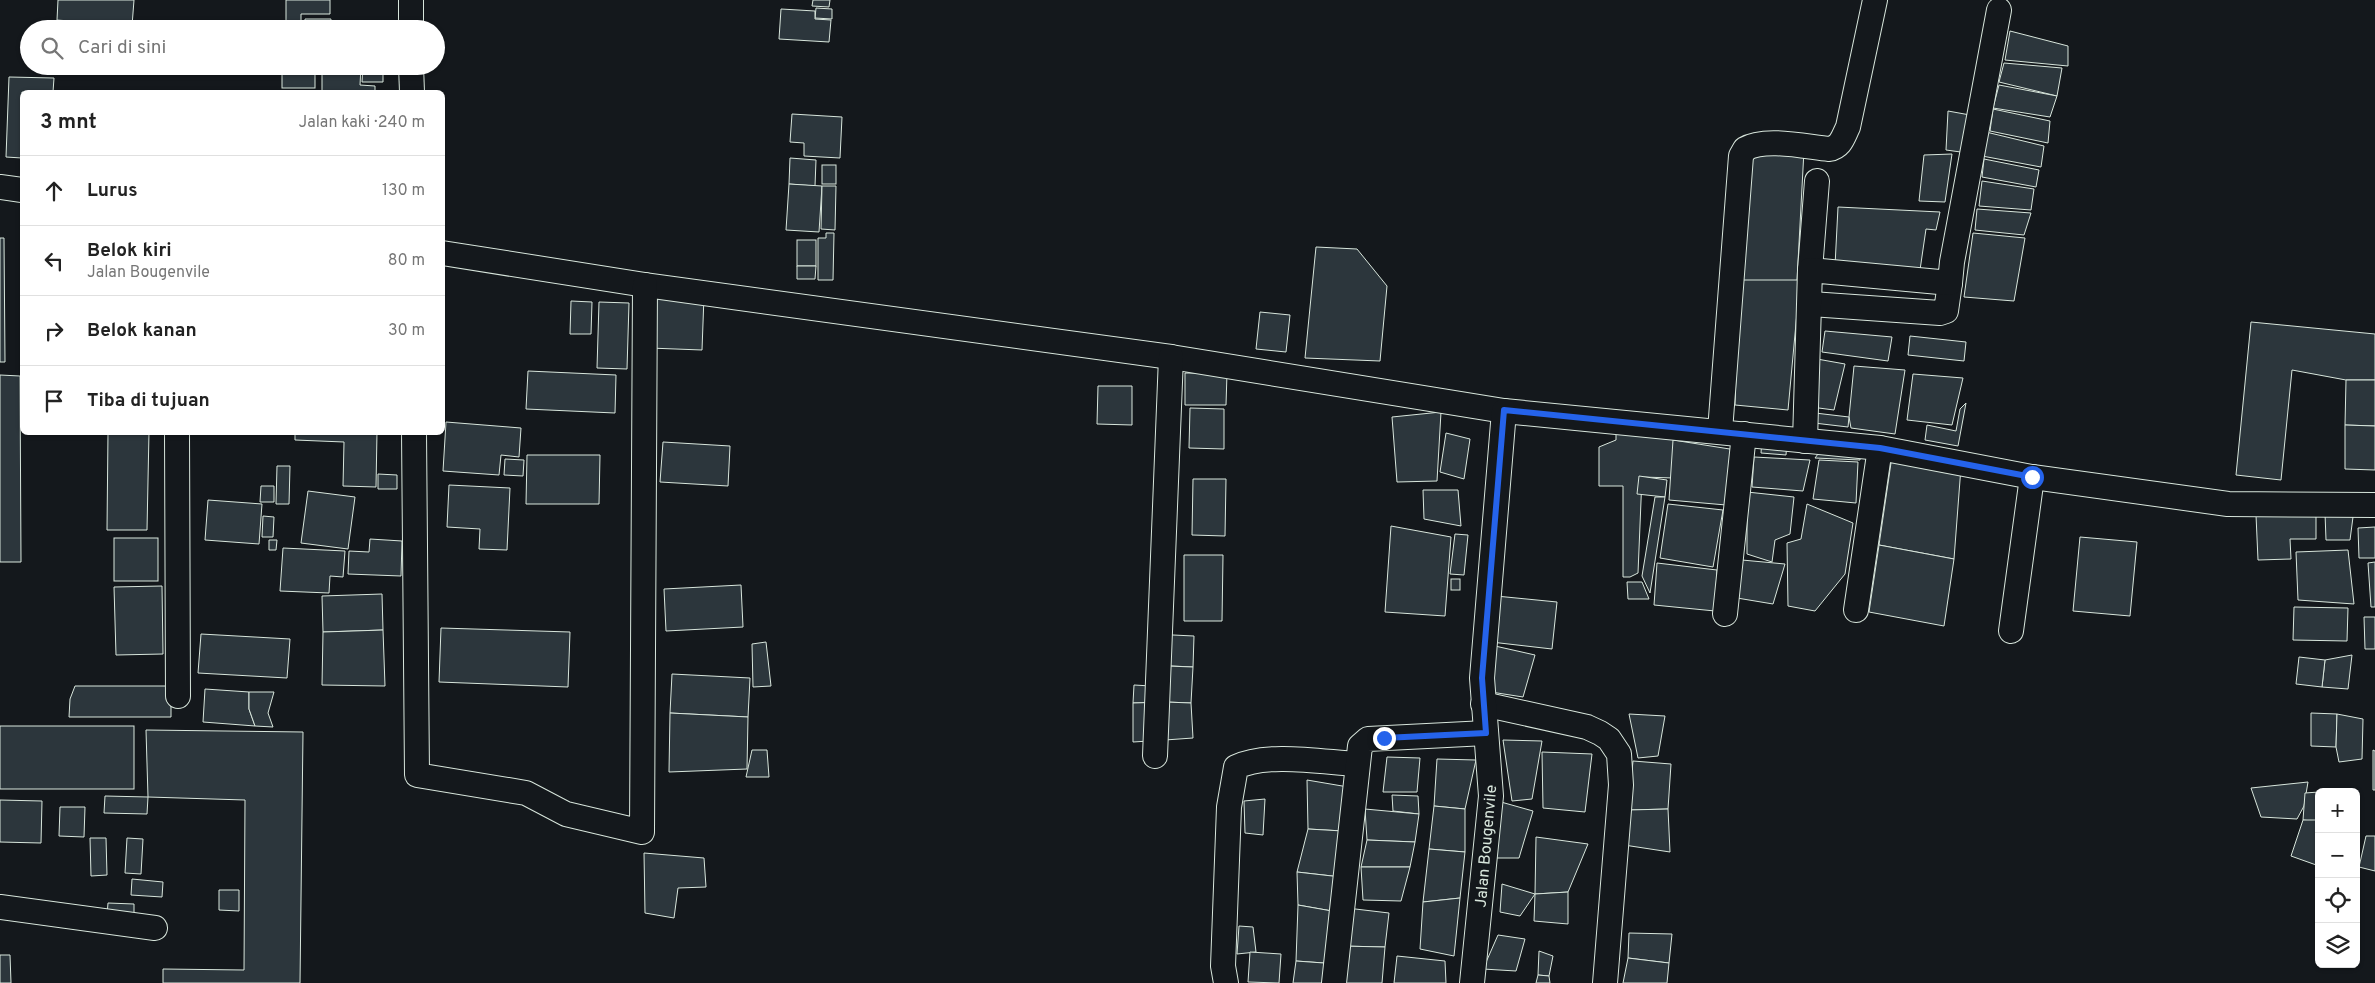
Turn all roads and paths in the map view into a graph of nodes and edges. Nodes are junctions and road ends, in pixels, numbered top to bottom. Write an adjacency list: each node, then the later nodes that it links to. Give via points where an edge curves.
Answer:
1 (411, 0): 4 (street)
2 (1875, 0): 17 (street, via 1848,127 1841,143 1830,149 1756,144 1745,149 1742,156)
3 (1999, 10): 12 (street)
4 (411, 20)
5 (411, 75): 6 (street)
6 (412, 90)
7 (1817, 181): 11 (street)
8 (0, 187): 9 (street)
9 (20, 190)
10 (445, 253): 13 (street)
11 (1810, 270): 12 (street); 14 (street)
12 (1950, 283): 14 (street, via 1946,311 1940,313)
13 (645, 285): 15 (street); 20 (street, via 642,832 566,814 526,793 417,775)
14 (1811, 304): 21 (street)
15 (1171, 357): 16 (street); 31 (street)
16 (1504, 410): 17 (street); 29 (street, Jalan Bougenvile, via 1482,678)
17 (1720, 431): 18 (street)
18 (1744, 434): 21 (street); 26 (street)
19 (177, 435): 28 (street)
20 (414, 435)
21 (1805, 441): 22 (street)
22 (1880, 448): 23 (street); 25 (street)
23 (2032, 477): 24 (street, via 2228,504); 27 (street)
24 (2375, 504)
25 (1856, 610)
26 (1726, 614)
27 (2010, 631)
28 (178, 696)
29 (1483, 704): 30 (street, Jalan Bougenvile); 38 (street, via 1587,727 1609,739 1618,754 1621,785)
30 (1486, 733): 32 (street, via 1368,739 1360,746); 37 (street, Jalan Bougenvile, via 1491,796)
31 (1155, 756)
32 (1357, 764): 35 (street, via 1276,760 1249,761 1236,767 1229,807 1223,966); 36 (street)
33 (0, 907): 34 (street)
34 (155, 928)
35 (1226, 983)
36 (1334, 983)
37 (1472, 983)
38 (1605, 983)

